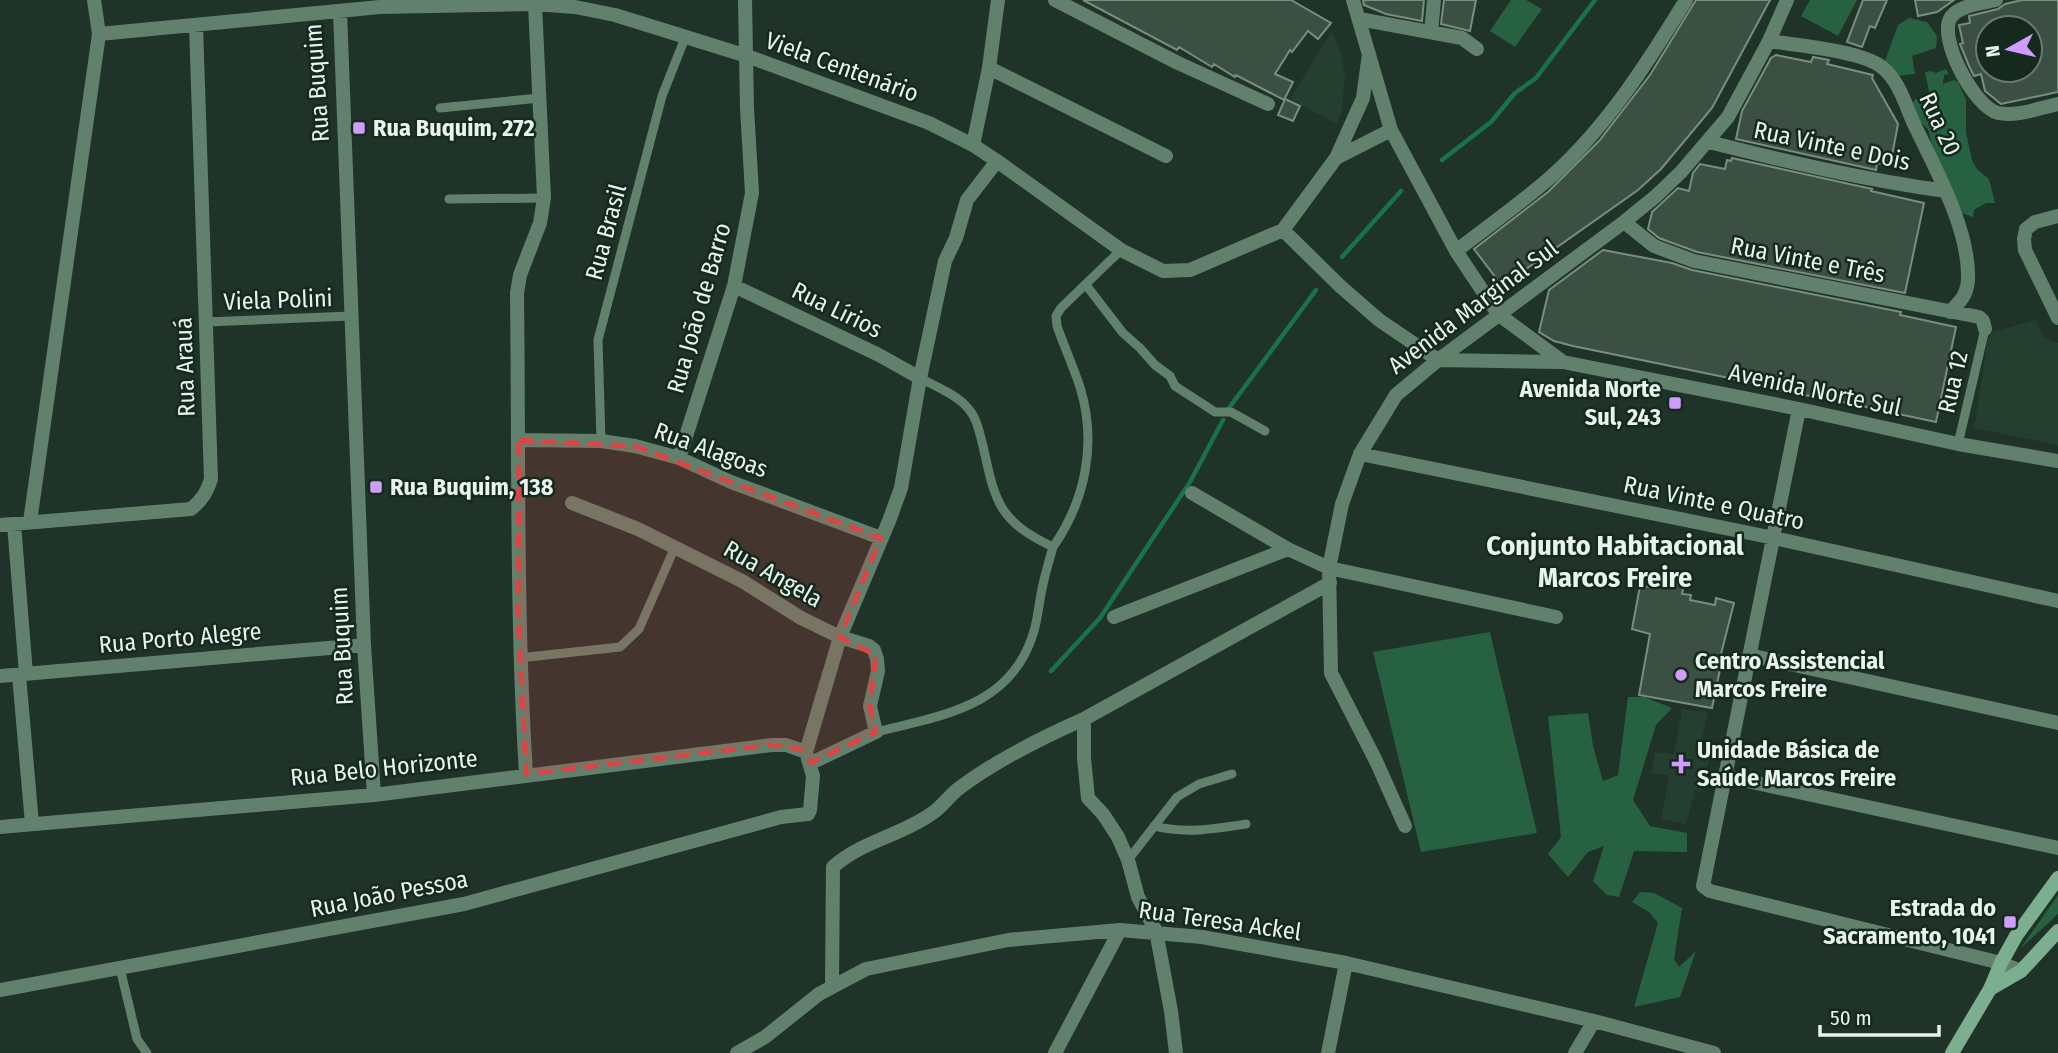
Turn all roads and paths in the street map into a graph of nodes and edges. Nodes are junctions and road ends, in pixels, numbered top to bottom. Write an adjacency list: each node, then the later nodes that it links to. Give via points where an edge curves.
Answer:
1 (94, 0): 14 (street)
2 (745, 0): 19 (street, Rua João de Barro)
3 (998, 0): 20 (street)
4 (1055, 0): 22 (street)
5 (1434, 0): 13 (street)
6 (1686, 0): 38 (street, via 1645,66 1594,133 1553,174)
7 (1787, 0): 16 (street, Avenida Marginal Sul)
8 (1996, 0): 23 (street, via 1951,15 1948,33 1958,66 1977,99 2000,113)
9 (535, 4): 11 (street, Viela Centenário, via 425,5); 15 (street, Viela Centenário, via 615,15); 21 (street)
10 (1353, 6): 13 (street); 18 (street, Avenida Norte Sul)
11 (340, 12): 12 (street, Rua Buquim); 43 (street, Rua Buquim)
12 (196, 25): 14 (street, Rua Buquim); 45 (street, Rua Arauá)
13 (1431, 32): 17 (street, via 1462,38)
14 (99, 34): 60 (street)
15 (685, 38): 19 (street, Viela Centenário); 53 (lane, Rua Brasil, via 662,96 598,340)
16 (1769, 41): 26 (street, Avenida Marginal Sul, via 1728,117); 31 (street, Rua 20, via 1844,54 1883,67)
17 (1477, 49)
18 (1369, 54): 25 (street, Avenida Norte Sul); 29 (street, via 1363,98)
19 (747, 56): 27 (street, Viela Centenário, via 929,123); 40 (street, Rua João de Barro, via 752,193)
20 (989, 68): 27 (street); 28 (street)
21 (539, 98): 24 (lane); 32 (street)
22 (1268, 104)
23 (2058, 104)
24 (440, 108)
25 (1391, 130): 29 (street); 38 (street, Avenida Norte Sul)
26 (1709, 142): 31 (street, Rua Vinte e Dois, via 1804,167); 35 (street, Avenida Marginal Sul)
27 (972, 145): 30 (street, Viela Centenário)
28 (1166, 156)
29 (1336, 158): 36 (street)
30 (997, 161): 37 (street, Viela Centenário); 49 (street, via 967,200 948,252)
31 (1946, 191): 41 (street, Rua 20, via 1959,227 1967,274 1964,297)
32 (544, 198): 33 (lane); 52 (street, via 517,293)
33 (449, 199)
34 (2058, 216): 44 (street, via 2035,222 2026,229 2024,239)
35 (1624, 222): 41 (street, Rua Vinte e Três, via 1654,246 1694,261); 42 (street, Avenida Marginal Sul)
36 (1283, 230): 37 (street, Viela Centenário, via 1190,270 1163,271); 47 (street, via 1379,320)
37 (1121, 250): 39 (lane)
38 (1456, 251): 42 (street, Avenida Norte Sul)
39 (1086, 285): 51 (lane, via 1123,333 1175,386 1215,412 1231,412); 65 (lane, via 1056,317 1080,387 1090,442 1074,510)
40 (734, 286): 49 (street, Rua Lírios); 56 (street, Rua João de Barro)
41 (1950, 312): 46 (street, Rua Vinte e Três, via 1979,317)
42 (1499, 314): 47 (street, Avenida Marginal Sul); 48 (street, Avenida Norte Sul)
43 (351, 316): 45 (lane, Viela Polini); 73 (street, Rua Buquim)
44 (2058, 318)
45 (206, 322): 60 (street, Rua Arauá, via 211,479 201,502 191,509)
46 (1985, 329): 54 (lane, Rua 12)
47 (1438, 359): 48 (street, Avenida Norte Sul); 55 (street, Avenida Marginal Sul, via 1396,395)
48 (1563, 362): 50 (street, Avenida Norte Sul)
49 (920, 378): 62 (street, via 901,488); 65 (lane, via 967,407 977,422 992,490 1002,512)
50 (1799, 409): 54 (street, Avenida Norte Sul); 63 (street)
51 (1265, 431)
52 (519, 440): 53 (street, Rua Alagoas); 75 (street)
53 (601, 441): 56 (street, Rua Alagoas)
54 (1958, 444): 57 (street, Avenida Norte Sul)
55 (1360, 454): 63 (street, Rua Vinte e Quatro); 67 (street, Avenida Marginal Sul, via 1342,504)
56 (678, 458): 62 (street, Rua Alagoas)
57 (2058, 461)
58 (1192, 493): 66 (street)
59 (572, 503): 64 (street, Rua Angela)
60 (30, 522): 61 (street, Rua Arauá)
61 (7, 524): 76 (street)
62 (881, 538): 72 (street)
63 (1774, 538): 69 (street, Rua Vinte e Quatro); 74 (street)
64 (675, 547): 72 (street, Rua Angela); 75 (lane, via 639,629 620,647)
65 (1053, 547): 80 (lane, via 1033,634 1025,657 1009,679 991,695 965,707)
66 (1288, 550): 67 (street); 70 (street)
67 (1329, 568): 68 (street, Avenida Marginal Sul); 71 (street)
68 (1330, 583): 78 (street); 89 (street, Avenida Marginal Sul, via 1331,673)
69 (2058, 601)
70 (1114, 617)
71 (1556, 617)
72 (840, 637): 80 (street, Rua Angela, via 869,646 876,654 878,671 870,706); 81 (street)
73 (364, 645): 76 (street, Rua Porto Alegre); 85 (street, Rua Buquim)
74 (1749, 655): 79 (street); 84 (street)
75 (519, 658): 82 (street)
76 (22, 675): 77 (street, Rua Porto Alegre); 86 (street)
77 (0, 676)
78 (1084, 719): 92 (street, via 1088,798 1118,837); 101 (street, via 1006,759 959,789 931,814 846,855 833,867)
79 (2058, 723)
80 (876, 732): 81 (street)
81 (808, 757): 82 (street, Rua Belo Horizonte, via 786,745 772,745); 99 (street, Rua João Pessoa, via 813,788 808,814 781,817 464,904)
82 (526, 774): 85 (street, Rua Belo Horizonte)
83 (1232, 774): 88 (lane, via 1186,790)
84 (1724, 776): 91 (street); 98 (street, via 1704,888)
85 (374, 795): 86 (street, Rua Belo Horizonte)
86 (32, 824): 90 (street, Rua Belo Horizonte)
87 (1245, 824): 88 (lane, via 1174,831)
88 (1154, 826): 92 (lane)
89 (1405, 826)
90 (0, 827)
91 (2058, 848)
92 (1128, 860): 96 (street, via 1138,897)
93 (2058, 878): 98 (street)
94 (1120, 930): 96 (street, Rua Teresa Ackel); 101 (street, Rua Teresa Ackel, via 1008,940 866,969); 107 (street)
95 (2058, 931): 100 (street)
96 (1156, 932): 97 (street, Rua Teresa Ackel); 108 (street)
97 (1346, 963): 104 (street, Rua Teresa Ackel); 109 (street)
98 (2001, 963): 100 (street); 102 (street)
99 (120, 968): 103 (street, Rua João Pessoa); 105 (lane, via 136,1039)
100 (2021, 971): 102 (street)
101 (832, 985): 106 (street, Rua Teresa Ackel)
102 (1990, 989): 112 (street)
103 (0, 990)
104 (1594, 1021): 110 (street); 111 (street, Rua Teresa Ackel)
105 (147, 1053)
106 (737, 1053)
107 (1055, 1053)
108 (1176, 1053)
109 (1328, 1053)
110 (1575, 1053)
111 (1714, 1053)
112 (1952, 1053)

